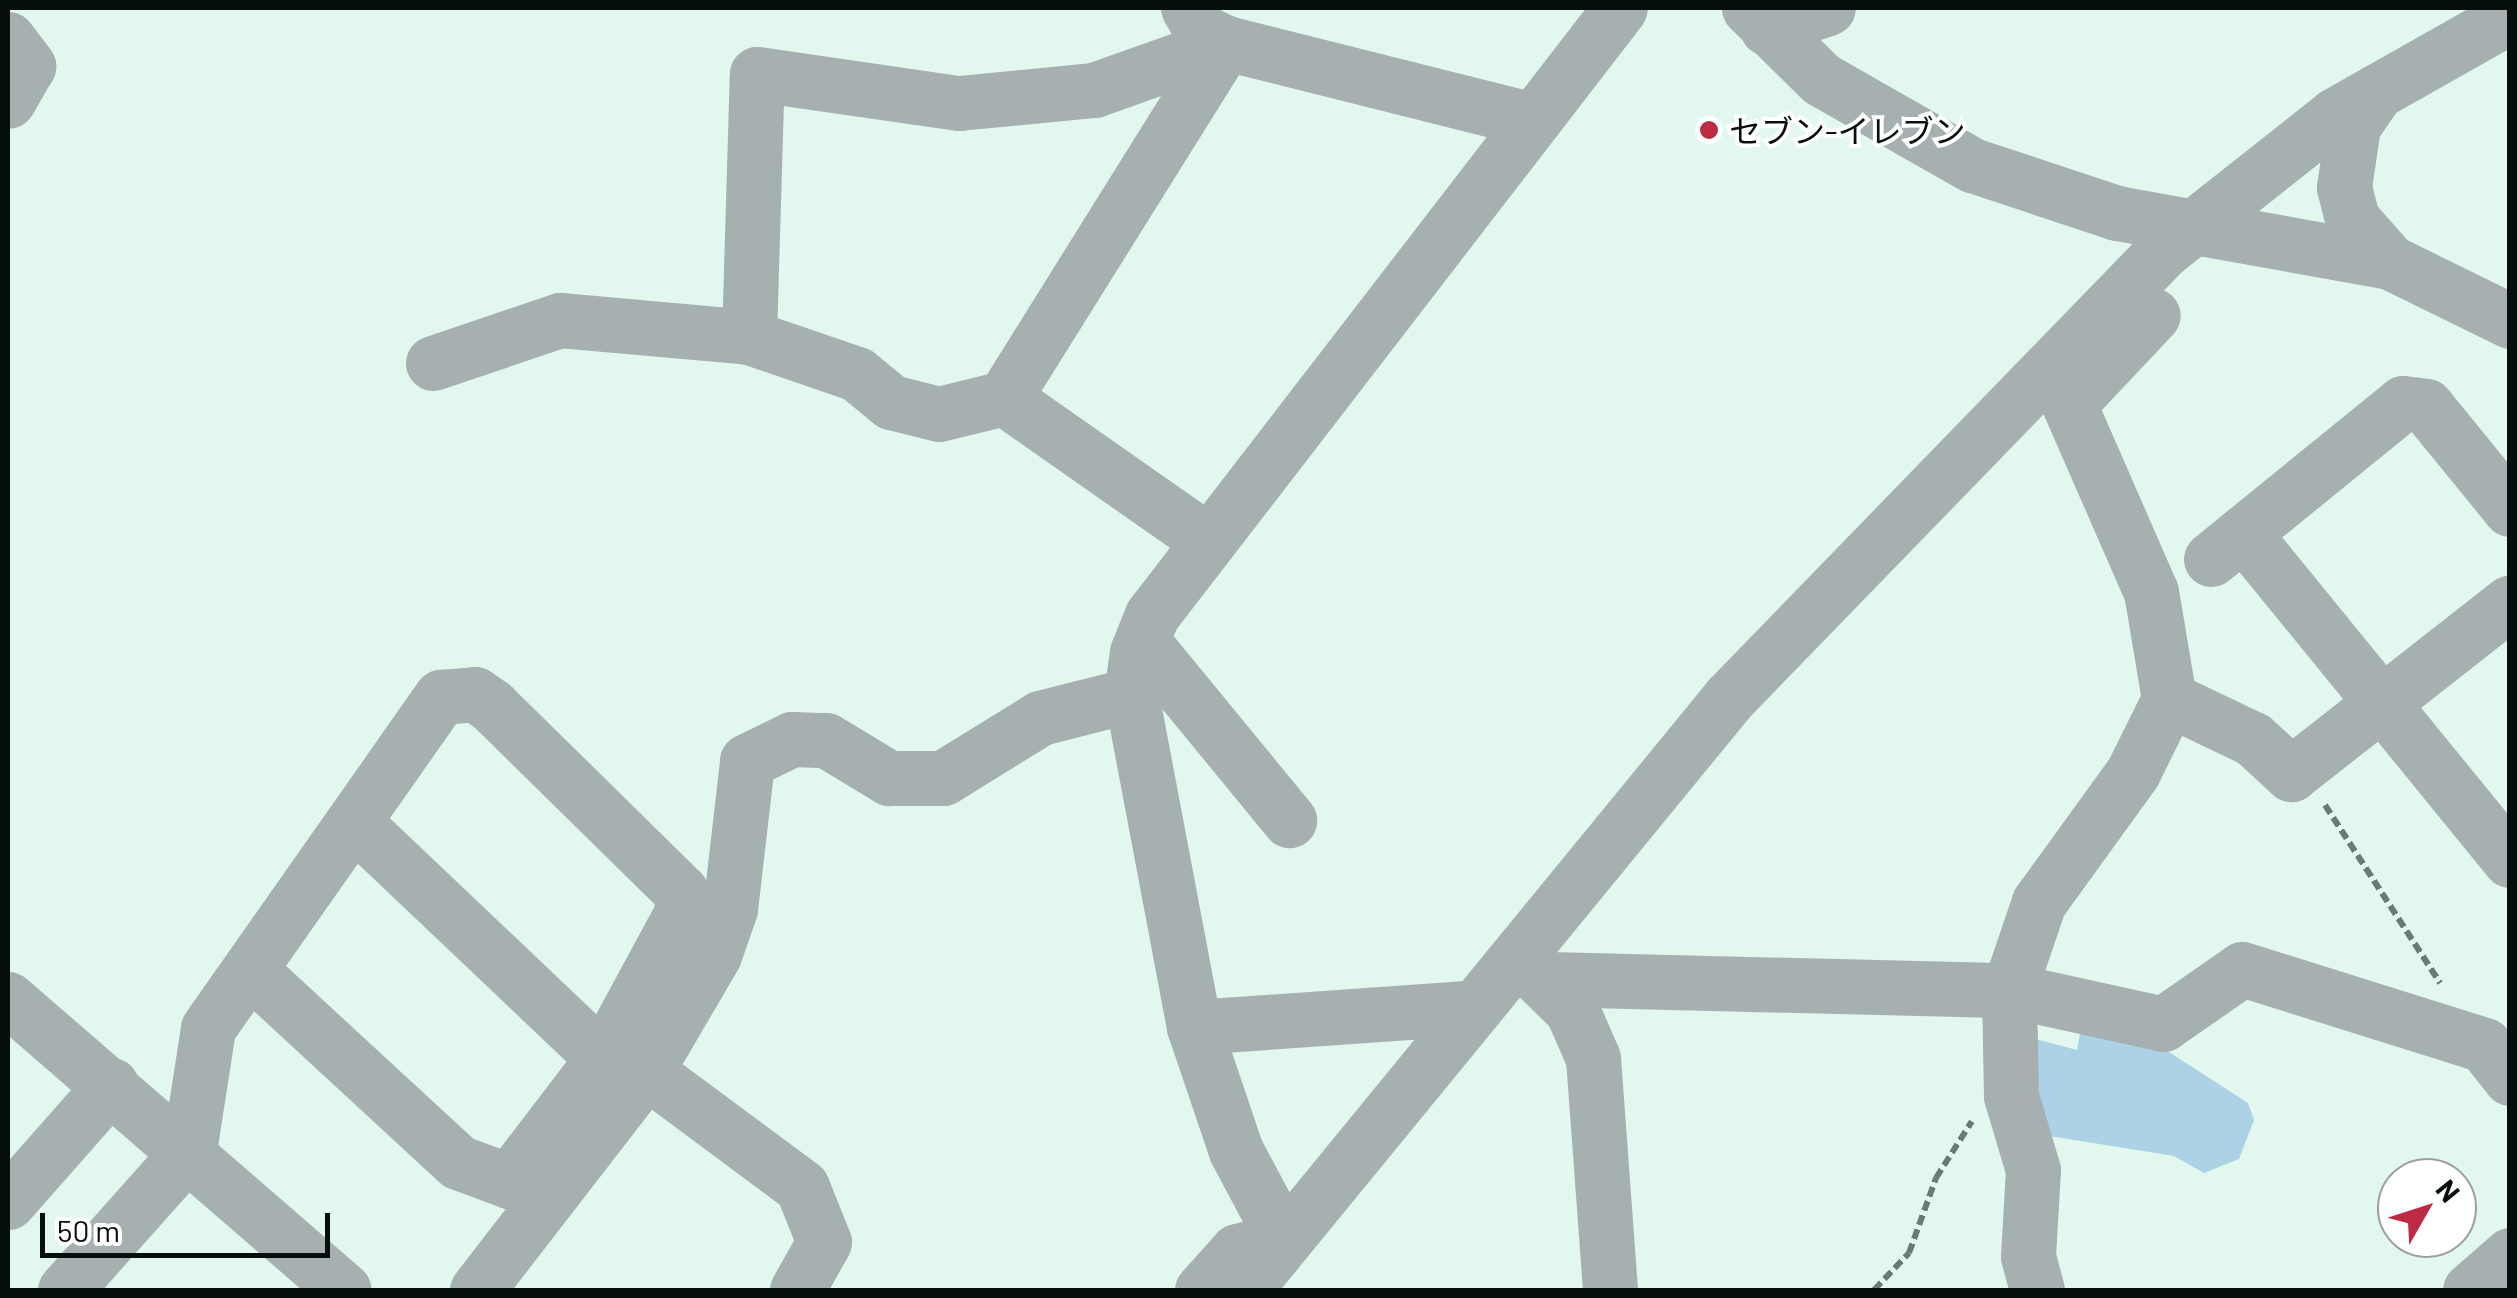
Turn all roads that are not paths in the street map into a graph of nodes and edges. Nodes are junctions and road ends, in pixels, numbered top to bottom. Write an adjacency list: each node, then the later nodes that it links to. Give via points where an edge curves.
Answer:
1 (1620, 8): 9 (street)
2 (1828, 8): 4 (street)
3 (2510, 16): 7 (street)
4 (1758, 18): 10 (street, via 1821,79 1972,165)
5 (1207, 25): 9 (street); 13 (street, via 1094,90 959,103 758,74); 15 (street)
6 (8, 39): 8 (street, via 28,66)
7 (2378, 89): 10 (street); 11 (street, via 2353,126 2344,187 2352,219)
8 (8, 102)
9 (1532, 120): 17 (street)
10 (2176, 239): 11 (street); 21 (street, via 2174,292 2070,404 2151,592); 26 (street, via 1729,698)
11 (2390, 262): 12 (street)
12 (2510, 322)
13 (749, 336): 14 (street, via 560,320); 15 (street, via 857,374 890,402 940,414)
14 (432, 363)
15 (1004, 398): 17 (street)
16 (2510, 510): 22 (street, via 2426,406 2403,403 2227,546)
17 (1208, 541): 19 (street)
18 (2510, 602): 22 (street)
19 (1142, 641): 20 (street); 23 (street)
20 (1131, 695): 31 (street); 33 (street, via 1040,718 943,778 889,778 826,740 792,739 747,760 730,909)
21 (2169, 699): 22 (street, via 2253,739 2291,774); 28 (street, via 2133,772 2038,902)
22 (2383, 705): 25 (street)
23 (1289, 820)
24 (356, 824): 27 (street); 33 (street); 33 (street, via 453,691 492,706 682,892 682,912)
25 (2510, 860)
26 (1530, 967): 28 (street); 30 (street); 46 (street, via 1593,1058)
27 (250, 970): 33 (street, via 458,1162 496,1182 520,1174); 35 (street, via 208,1028)
28 (2009, 990): 32 (street, via 2163,1024 2242,968); 47 (street, via 2012,1096 2032,1170 2028,1256)
29 (8, 1000): 34 (street)
30 (1466, 1008): 31 (street); 38 (street)
31 (1194, 1027): 38 (street, via 1236,1151)
32 (2497, 1061)
33 (625, 1064): 42 (street); 43 (street, via 802,1187 824,1242)
34 (102, 1077): 35 (street); 36 (street); 37 (street)
35 (189, 1151): 40 (street); 41 (street)
36 (8, 1153)
37 (8, 1202)
38 (1283, 1239): 44 (street, via 1237,1251); 45 (street)
39 (2510, 1255): 48 (street)
40 (65, 1290)
41 (344, 1290)
42 (478, 1290)
43 (798, 1290)
44 (1202, 1290)
45 (1244, 1290)
46 (1610, 1290)
47 (2037, 1290)
48 (2470, 1290)

